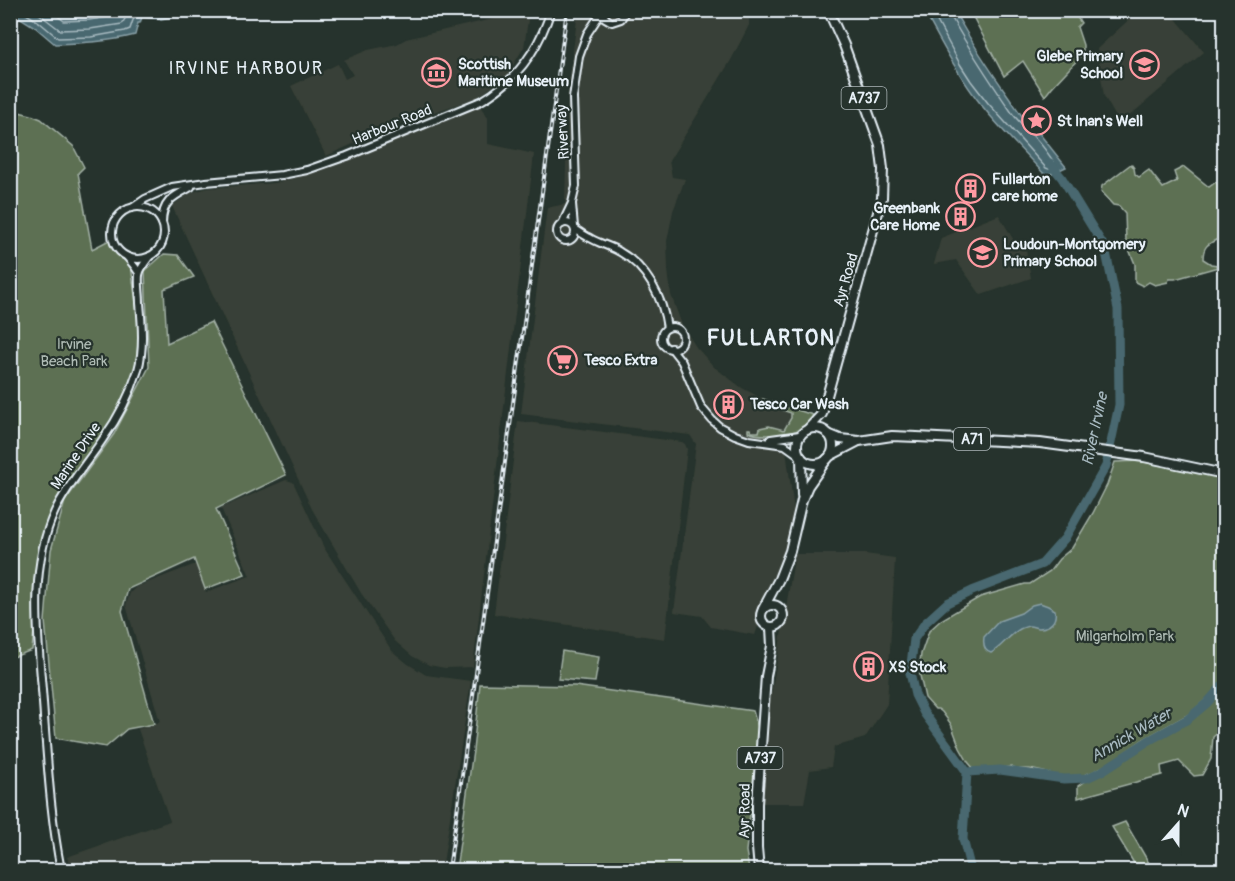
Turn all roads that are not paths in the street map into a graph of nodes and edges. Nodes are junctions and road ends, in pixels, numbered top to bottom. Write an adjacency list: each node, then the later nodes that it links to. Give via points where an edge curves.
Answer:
1 (551, 10): 7 (street, Harbour Road, via 524,65 481,101 307,170)
2 (603, 10): 5 (street); 6 (street, Riverway)
3 (624, 10): 5 (street, via 618,21)
4 (828, 11): 22 (main road, Ayr Road / A737, via 874,126 883,169 877,219)
5 (607, 20): 6 (street)
6 (593, 27): 8 (street, Riverway, via 579,56 573,98 576,186)
7 (194, 185): 9 (street, Harbour Road, via 172,187); 10 (street, Harbour Road, via 169,200)
8 (572, 203): 11 (street, Riverway); 12 (street, Riverway)
9 (132, 208): 10 (street, via 145,208); 15 (street, via 118,216 112,231 116,248)
10 (162, 223): 16 (street, via 164,236 160,247)
11 (562, 224): 12 (street, via 570,223); 14 (street, via 557,235)
12 (574, 228): 13 (street); 14 (street, via 574,237)
13 (591, 239): 14 (street); 18 (street, via 636,264 660,300)
14 (568, 241)
15 (122, 253): 16 (street, via 138,259); 17 (street)
16 (150, 256): 17 (street)
17 (139, 273): 38 (street, Marine Drive, via 142,334 137,374 118,416 54,513 39,568 38,628 50,801)
18 (670, 328): 19 (street, via 682,334); 20 (street, via 662,338 665,346)
19 (680, 345): 20 (street); 21 (street)
20 (671, 348): 21 (street)
21 (682, 362): 26 (street, via 701,407 712,420 735,435)
22 (822, 414): 23 (main road, A737); 24 (main road, A737)
23 (808, 429): 24 (main road); 25 (main road)
24 (827, 433): 27 (main road, A71); 29 (main road, via 833,445)
25 (800, 435): 26 (street); 28 (main road)
26 (758, 441): 28 (street, via 785,445)
27 (859, 441): 29 (main road, A71); 30 (main road, A71, via 917,436 1040,443)
28 (800, 456): 29 (main road, via 813,464); 31 (main road, A737)
29 (828, 457): 31 (main road, A737)
30 (1224, 474)
31 (802, 500): 32 (main road, A737, via 790,551)
32 (778, 579): 33 (main road, A737); 34 (main road, A737)
33 (778, 606): 34 (main road, via 771,604); 35 (main road, A737, via 784,615)
34 (763, 609): 36 (main road, A737, via 762,621)
35 (780, 624): 36 (main road); 37 (main road, Ayr Road / A737)
36 (771, 627): 37 (main road, Ayr Road / A737)
37 (772, 646): 39 (main road, Ayr Road / A737, via 766,676 757,804)
38 (61, 870)
39 (759, 870)

